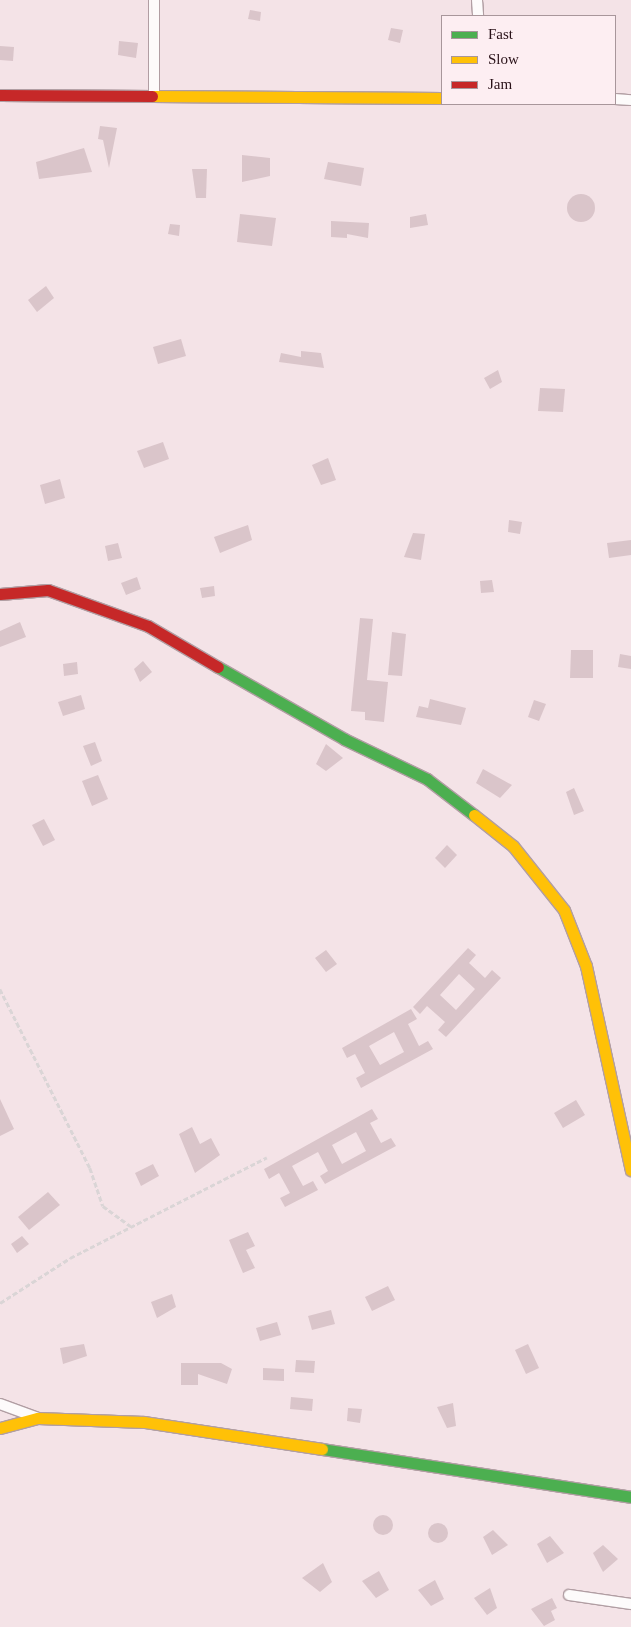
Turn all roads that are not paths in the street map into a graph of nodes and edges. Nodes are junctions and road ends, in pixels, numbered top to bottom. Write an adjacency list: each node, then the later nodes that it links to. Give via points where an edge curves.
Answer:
1 (154, 0): 5 (street)
2 (477, 0): 3 (street)
3 (478, 15)
4 (0, 95): 5 (street)
5 (154, 96): 6 (street)
6 (441, 98)
7 (616, 99): 8 (street)
8 (631, 100)
9 (0, 594): 10 (street, via 48,590 148,626 344,739 427,779 513,846 564,910 586,966)
10 (631, 1165)
11 (0, 1404): 12 (street)
12 (38, 1418): 13 (street); 14 (street, via 144,1422 213,1430)
13 (0, 1428)
14 (631, 1497)
15 (568, 1595): 16 (street)
16 (631, 1604)

